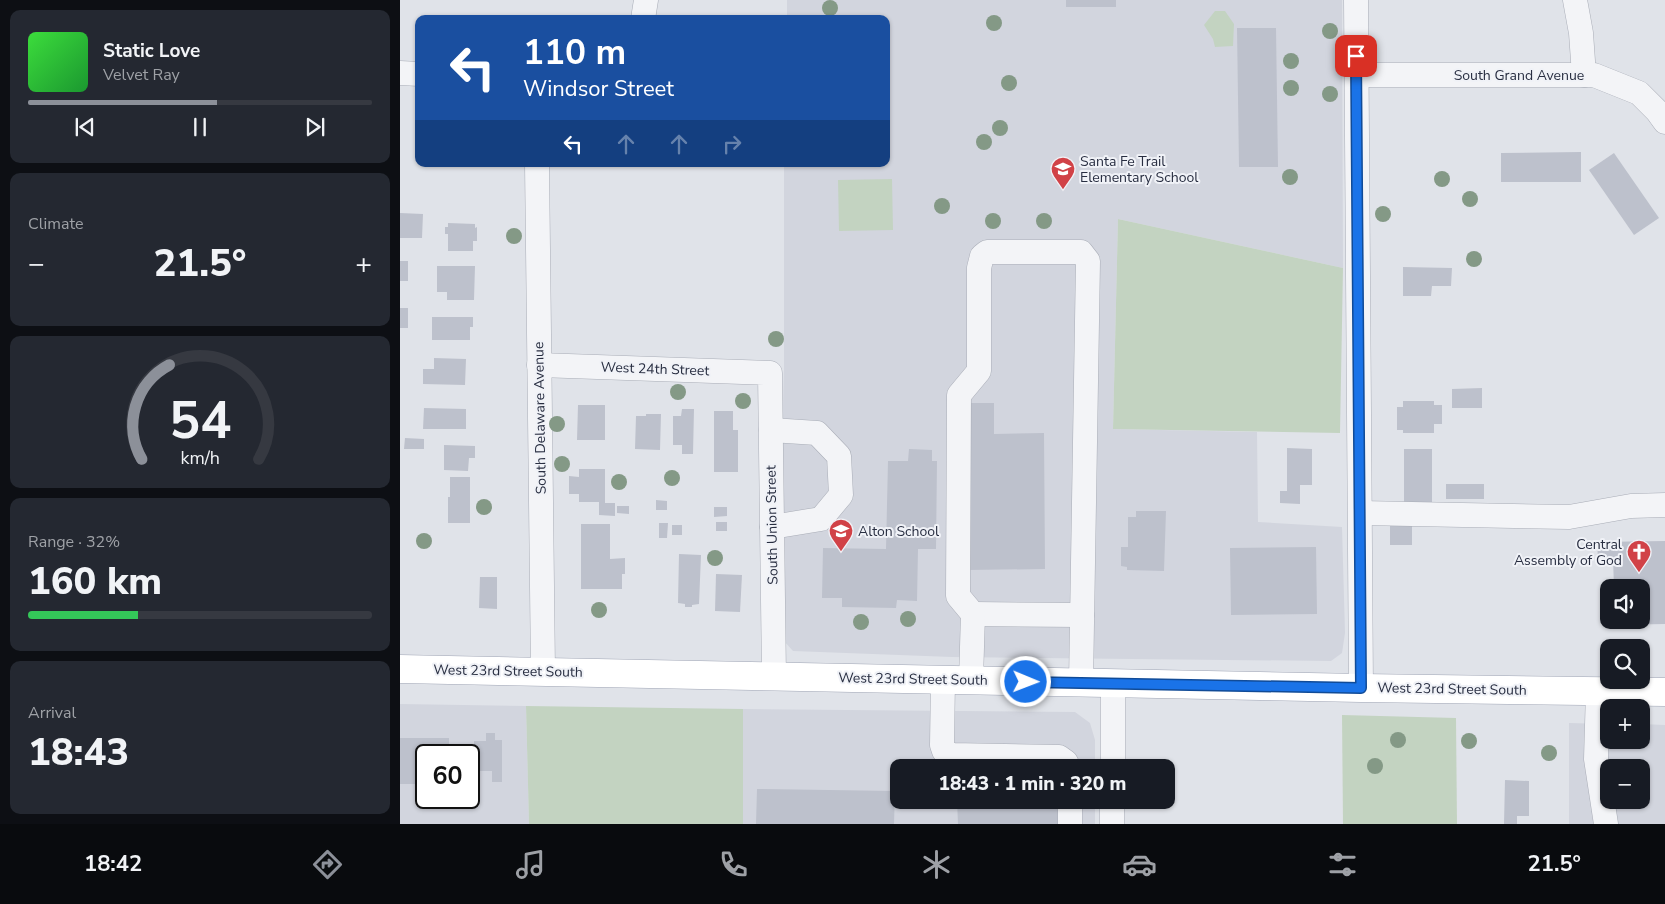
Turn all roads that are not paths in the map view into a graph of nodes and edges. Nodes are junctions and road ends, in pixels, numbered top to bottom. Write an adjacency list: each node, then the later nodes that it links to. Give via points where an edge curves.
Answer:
1 (646, 0): 4 (street)
2 (1356, 0): 7 (street)
3 (1575, 0): 8 (street)
4 (644, 15)
5 (400, 74): 6 (street)
6 (415, 74)
7 (1357, 75): 8 (street, South Grand Avenue); 15 (street)
8 (1584, 75): 9 (street, South Grand Avenue, via 1594,75 1639,93)
9 (1665, 122)
10 (537, 167): 11 (street, South Delaware Avenue)
11 (539, 365): 12 (street, West 24th Street); 20 (street, South Delaware Avenue)
12 (770, 373): 13 (street, South Union Street)
13 (771, 430): 16 (street, South Union Street); 16 (street, via 817,432 839,456 840,495 821,519)
14 (1665, 505): 15 (street, via 1630,506 1569,517)
15 (1361, 513): 26 (street)
16 (772, 527): 21 (street, South Union Street)
17 (972, 614): 18 (street); 18 (street, via 958,596 959,395 979,372 979,268 982,256 987,252 1081,252 1088,261); 23 (street)
18 (1082, 615): 24 (street)
19 (400, 668): 20 (main road, West 23rd Street South)
20 (543, 672): 21 (main road, West 23rd Street South)
21 (774, 676): 22 (main road, West 23rd Street South)
22 (943, 680): 23 (main road, West 23rd Street South); 29 (street, via 944,751 952,755)
23 (971, 680): 24 (main road, West 23rd Street South)
24 (1081, 683): 25 (main road, West 23rd Street South)
25 (1113, 683): 26 (main road, West 23rd Street South); 30 (street)
26 (1361, 688): 27 (main road, West 23rd Street South)
27 (1598, 691): 28 (main road, West 23rd Street South); 35 (street, via 1596,759)
28 (1665, 692)
29 (1061, 759)
30 (1113, 759)
31 (1070, 809): 33 (street)
32 (1112, 809): 34 (street)
33 (1070, 824)
34 (1112, 824)
35 (1606, 824)

